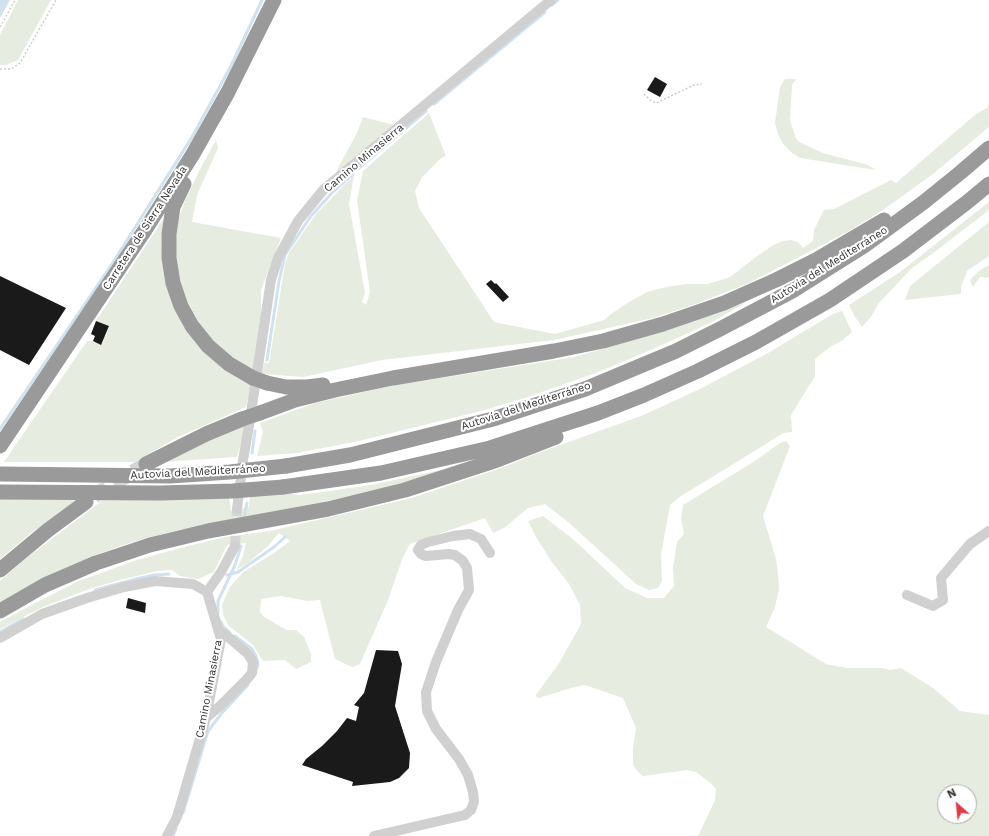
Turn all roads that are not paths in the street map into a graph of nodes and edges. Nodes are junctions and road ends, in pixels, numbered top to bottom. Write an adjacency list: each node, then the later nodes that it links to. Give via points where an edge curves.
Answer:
1 (274, 0): 4 (highway, Carretera de Sierra Nevada, via 228,92)
2 (551, 0): 14 (street, Camino Minasierra, via 324,190 298,220 278,258 271,280 243,460)
3 (989, 148): 5 (highway, Autovía del Mediterráneo)
4 (193, 154): 7 (highway, via 184,184 173,207 169,258 173,283 181,306 192,326 208,346 229,364 260,381 286,387 307,387 363,378); 9 (highway, Carretera de Sierra Nevada)
5 (961, 172): 7 (highway, via 816,260 724,303 603,341); 11 (highway, Autovía del Mediterráneo, bridge, via 864,246 794,290 676,351 585,389 493,419 350,455 286,466 170,476)
6 (989, 184): 8 (highway, Autovía del Mediterráneo, via 903,251 830,300 756,342)
7 (387, 379): 10 (highway, bridge, via 315,395 242,419)
8 (644, 395): 12 (highway, Autovía del Mediterráneo, bridge, via 598,413 490,448 381,473 283,487 233,491); 21 (highway, via 607,418 497,460 405,490 328,509 208,531 150,545 96,563 45,585)
9 (0, 446)
10 (146, 464)
11 (0, 474)
12 (0, 492)
13 (86, 502): 18 (highway)
14 (238, 509)
15 (989, 531): 20 (street, via 970,544 941,578 943,600 933,606)
16 (235, 546): 19 (street)
17 (490, 553): 26 (street, via 481,539 470,534 421,544 418,550 426,556 455,555 467,568 469,590 436,662 426,692 427,711 436,729 468,775 474,802 471,810 465,815)
18 (0, 570)
19 (207, 592): 22 (street, Camino Minasierra); 23 (street, via 193,584 155,581 124,587 42,614)
20 (907, 595)
21 (0, 611)
22 (218, 630): 24 (street, Camino Minasierra, via 220,639); 24 (street, via 248,654 253,662 252,673)
23 (0, 638)
24 (206, 718): 25 (street, Camino Minasierra, via 177,817)
25 (168, 836)
26 (374, 836)

